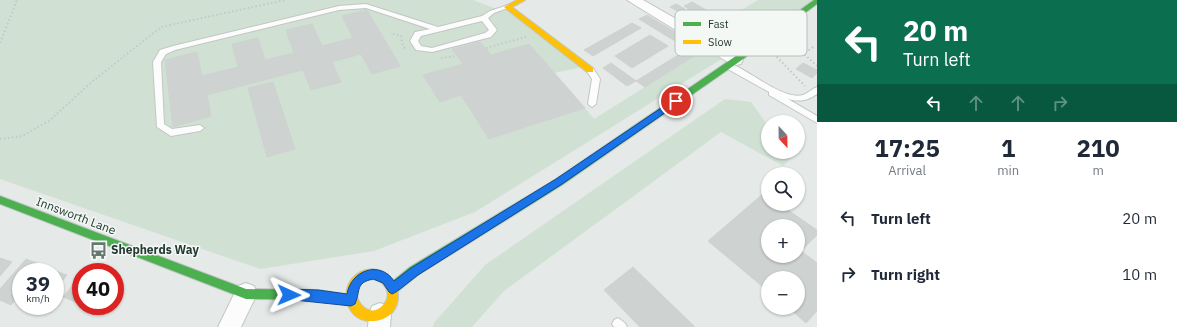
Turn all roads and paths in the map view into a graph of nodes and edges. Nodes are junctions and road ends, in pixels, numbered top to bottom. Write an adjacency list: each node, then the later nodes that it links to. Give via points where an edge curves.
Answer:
1 (17, 0): 12 (path)
2 (285, 0): 28 (path, via 161,27 93,81 49,121 22,136)
3 (522, 0): 6 (street)
4 (634, 0): 9 (street)
5 (817, 0): 7 (street)
6 (507, 7): 8 (lane); 10 (street)
7 (804, 10)
8 (484, 18): 11 (lane); 11 (lane, via 493,30 488,35 432,50 419,48 414,41 418,34)
9 (675, 26)
10 (534, 27): 14 (path, via 524,38); 22 (street)
11 (437, 29): 27 (lane, via 366,6 339,8 163,52 157,62 160,125 171,133)
12 (0, 43)
13 (813, 47): 15 (path)
14 (486, 48)
15 (807, 52)
16 (721, 56): 20 (street)
17 (741, 56): 20 (street)
18 (776, 56): 24 (path, via 803,85)
19 (806, 56): 21 (path)
20 (732, 63): 23 (lane); 30 (street, via 559,182 414,271)
21 (817, 66)
22 (590, 70): 25 (lane, via 596,79)
23 (765, 87): 24 (lane, via 793,97 805,98); 26 (lane)
24 (815, 91)
25 (592, 104)
26 (817, 120)
27 (200, 128)
28 (0, 139)
29 (0, 200): 31 (street, Innsworth Lane)
30 (392, 288): 32 (street, via 380,275 364,276 353,286); 33 (street, via 392,303)
31 (246, 294): 32 (street, Innsworth Lane, via 318,295); 34 (street)
32 (351, 300): 33 (street, via 358,312)
33 (379, 321)
34 (229, 327)

